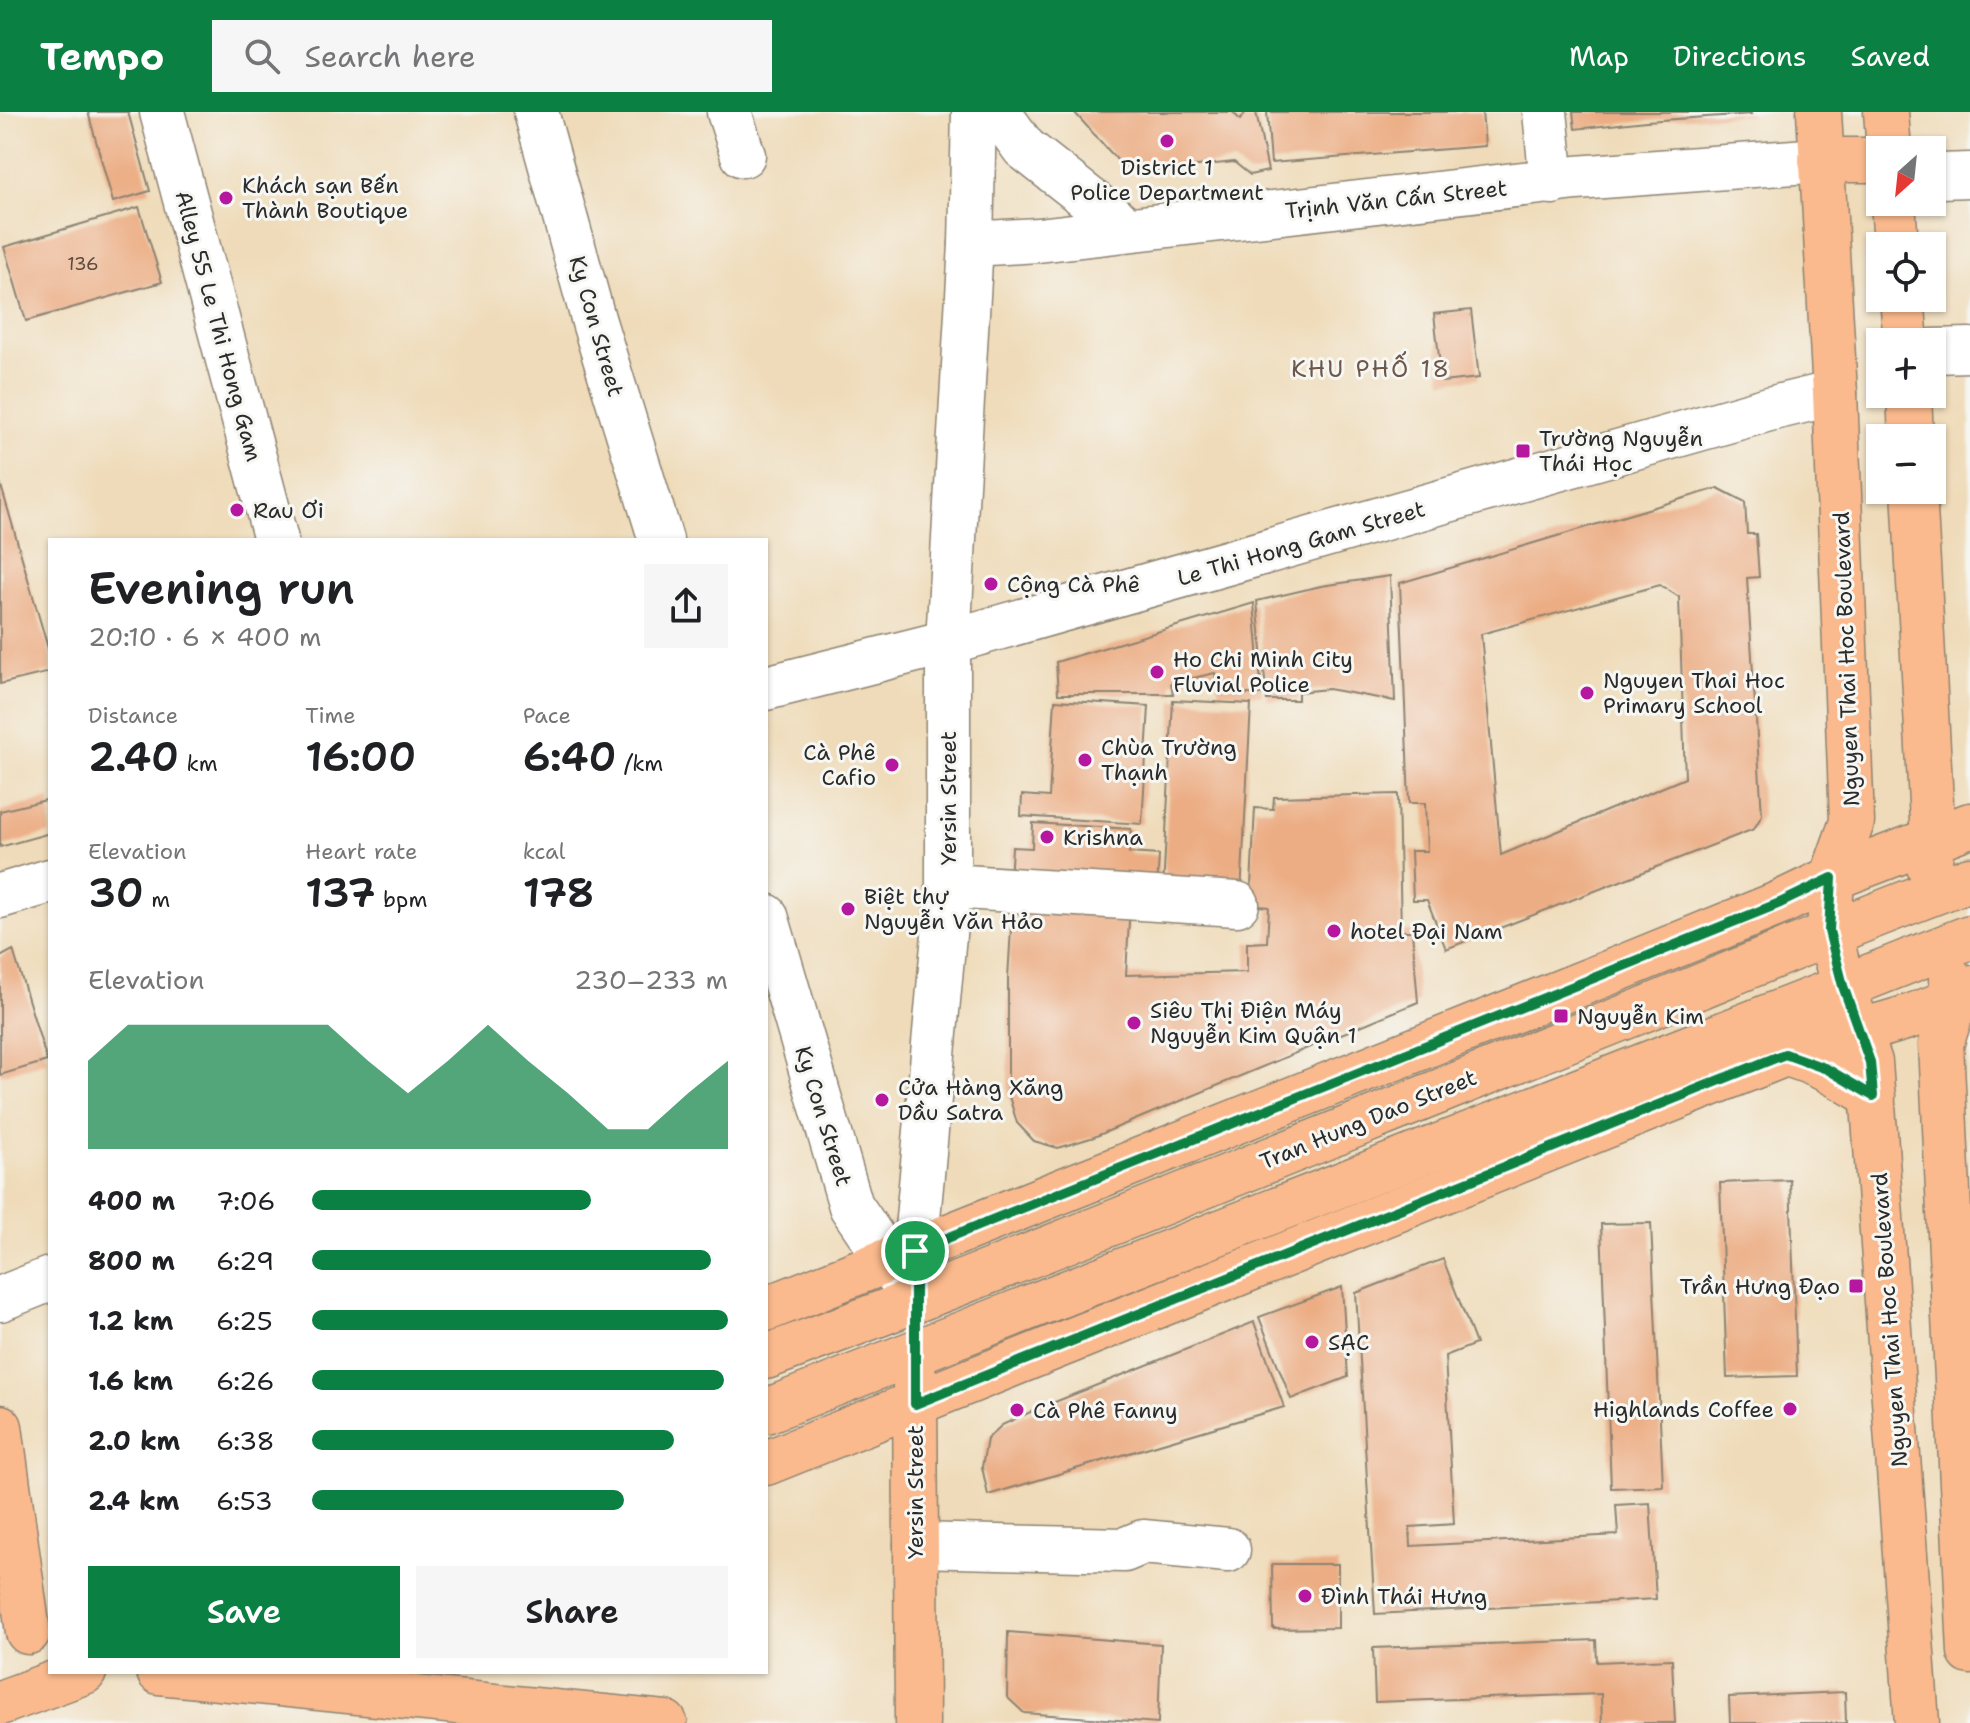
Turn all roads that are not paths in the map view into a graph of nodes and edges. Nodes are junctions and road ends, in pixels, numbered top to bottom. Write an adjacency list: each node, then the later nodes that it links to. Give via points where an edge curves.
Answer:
1 (162, 112): 23 (street, Alley 55 Le Thi Hong Gam)
2 (536, 112): 24 (street, Ky Con Street)
3 (729, 112): 11 (street)
4 (974, 112): 18 (street, Yersin Street)
5 (998, 112): 17 (street, via 1024,148)
6 (1545, 112): 16 (street)
7 (1566, 112): 16 (street)
8 (1819, 112): 12 (main road, Nguyen Thai Hoc Boulevard)
9 (1886, 112): 10 (main road)
10 (1888, 136)
11 (743, 155)
12 (1821, 160): 13 (main road); 16 (street, Trịnh Văn Cấn Street); 21 (main road, Nguyen Thai Hoc Boulevard)
13 (1866, 160)
14 (1970, 175): 15 (street)
15 (1946, 176)
16 (1564, 180): 17 (street, Trịnh Văn Cấn Street)
17 (1126, 228): 18 (street, Trịnh Văn Cấn Street)
18 (971, 244): 25 (street, Yersin Street)
19 (1970, 350): 20 (street)
20 (1946, 351)
21 (1835, 393): 25 (street, Le Thi Hong Gam Street); 28 (main road, Nguyen Thai Hoc Boulevard, via 1852,822)
22 (1916, 504): 27 (main road)
23 (275, 538)
24 (660, 538)
25 (948, 642): 26 (street, Le Thi Hong Gam Street); 31 (street, Yersin Street)
26 (768, 687)
27 (1952, 832): 28 (main road); 32 (main road)
28 (1832, 878): 35 (main road, Nguyen Thai Hoc Boulevard); 38 (main road)
29 (1970, 879): 32 (main road, Tran Hung Dao Street)
30 (48, 882): 33 (street)
31 (948, 886): 34 (street); 55 (street, Yersin Street)
32 (1925, 895): 35 (main road, Tran Hung Dao Street); 37 (main road)
33 (0, 896)
34 (1237, 904)
35 (1829, 931): 39 (main road, Nguyen Thai Hoc Boulevard); 42 (main road, Tran Hung Dao Street)
36 (768, 932): 41 (street, Ky Con Street)
37 (1956, 942): 39 (main road); 40 (main road)
38 (1618, 969): 42 (main road); 44 (main road)
39 (1843, 986): 43 (main road, Nguyen Thai Hoc Boulevard); 46 (main road)
40 (1963, 993): 43 (main road); 70 (main road, via 1941,1044)
41 (776, 996): 55 (street, Ky Con Street, via 851,1206)
42 (1637, 1012): 47 (main road, Tran Hung Dao Street)
43 (1859, 1032): 45 (main road, via 1828,1037); 48 (main road, Nguyen Thai Hoc Boulevard, via 1870,1062)
44 (1436, 1042): 47 (main road); 51 (main road)
45 (1785, 1054): 48 (main road, via 1827,1069); 49 (main road)
46 (1657, 1060): 49 (main road); 50 (main road)
47 (1454, 1085): 53 (main road, Tran Hung Dao Street)
48 (1873, 1096): 77 (main road, Nguyen Thai Hoc Boulevard)
49 (1677, 1098): 52 (main road)
50 (1475, 1132): 52 (main road); 54 (main road)
51 (1121, 1168): 53 (main road); 55 (main road)
52 (1494, 1171): 57 (main road)
53 (1139, 1211): 59 (main road, Tran Hung Dao Street)
54 (1162, 1255): 57 (main road); 61 (main road)
55 (902, 1256): 59 (main road, Yersin Street); 60 (main road)
56 (48, 1280): 58 (street)
57 (1180, 1298): 63 (main road)
58 (0, 1299)
59 (915, 1300): 61 (main road, Yersin Street); 62 (main road, Tran Hung Dao Street)
60 (768, 1308)
61 (916, 1353): 63 (main road, Yersin Street); 64 (main road)
62 (768, 1356)
63 (915, 1404): 66 (main road); 67 (main road, Yersin Street)
64 (768, 1410)
65 (0, 1427): 69 (main road)
66 (768, 1462)
67 (916, 1545): 68 (street, via 1124,1550 1143,1542); 76 (main road, Yersin Street)
68 (1228, 1550)
69 (32, 1627)
70 (1970, 1652)
71 (79, 1674): 74 (main road)
72 (201, 1674): 73 (main road)
73 (286, 1678): 75 (main road)
74 (0, 1703)
75 (665, 1723)
76 (917, 1723)
77 (1917, 1723)

